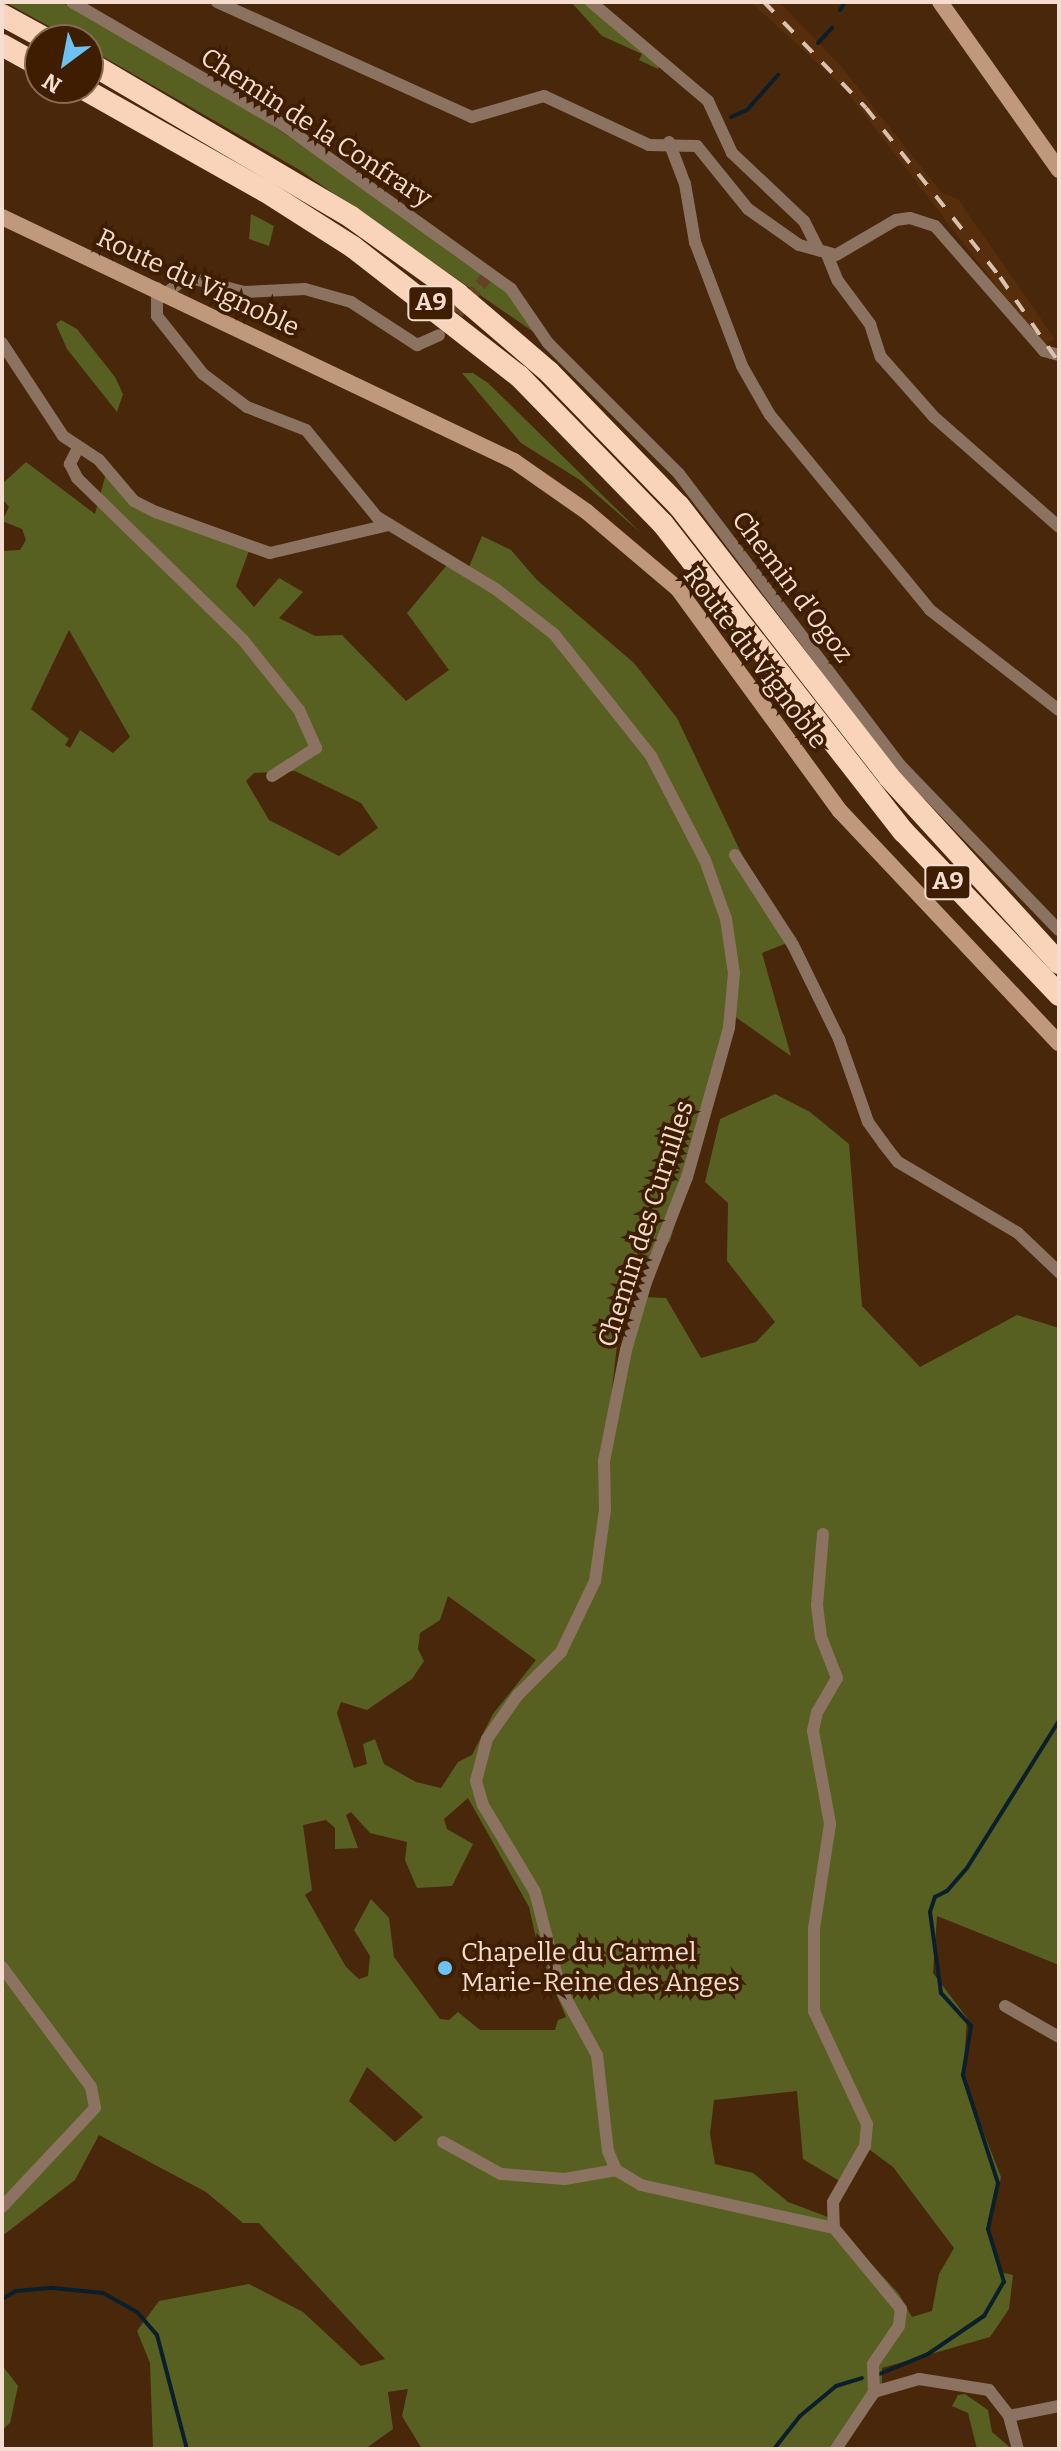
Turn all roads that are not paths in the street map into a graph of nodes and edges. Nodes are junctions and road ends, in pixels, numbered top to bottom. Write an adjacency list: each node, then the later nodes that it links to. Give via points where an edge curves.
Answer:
1 (72, 2): 15 (street, Chemin de la Confrary, via 283,125)
2 (217, 2): 11 (street, via 472,117 544,96 649,145)
3 (591, 2): 14 (street, via 708,101 732,153 804,221)
4 (940, 2): 12 (street)
5 (2, 15): 6 (highway)
6 (24, 27)
7 (2, 45): 8 (highway)
8 (24, 57)
9 (104, 71): 27 (highway, A9, via 264,162 404,253 512,339 587,408 714,548 880,766 980,883)
10 (104, 100): 28 (highway, A9, via 276,197 446,315 578,432 720,594 845,760 949,883)
11 (669, 142): 14 (street, via 697,146 748,209 799,245); 23 (street, via 685,184 695,242 742,366 770,415 930,610)
12 (1059, 170)
13 (2, 217): 16 (street, Route du Vignoble)
14 (822, 251): 19 (street, via 853,248 896,220 910,218 935,226 1044,351); 22 (street, via 870,324 881,357 934,417)
15 (489, 274): 26 (street, Chemin d'Ogoz, via 524,302 548,343 679,474 900,765)
16 (161, 291): 17 (street, via 187,277 244,292 305,289 351,302 410,342 424,345); 21 (street, Chemin des Curnilles, via 157,316 190,362 247,407 306,430 367,508); 29 (street, Route du Vignoble, via 514,461 661,572 693,607 840,811)
17 (439, 335)
18 (2, 343): 20 (street)
19 (1059, 355)
20 (77, 450): 21 (street, via 99,460 134,501 186,526 270,553); 24 (street, via 70,464 77,478 243,640 299,710 316,748)
21 (388, 525): 36 (street, Chemin des Curnilles, via 497,590 543,625 599,687 651,756 705,860 726,919 734,973 729,1028 708,1106 626,1350 604,1461 605,1510 595,1581 571,1638 502,1716 476,1767 483,1805 535,1892 567,2006 597,2055 608,2151)
22 (1059, 527)
23 (1059, 710)
24 (272, 776)
25 (735, 855): 30 (street, via 793,945 839,1039 868,1122 883,1143 898,1162 1018,1233)
26 (1059, 930)
27 (1059, 963)
28 (1059, 995)
29 (1059, 1043)
30 (1059, 1272)
31 (823, 1534): 38 (street, via 817,1605 821,1637 837,1678 817,1712 813,1731 830,1824 814,1928 814,2011 867,2124 865,2146 833,2202)
32 (2, 1967): 37 (street, via 91,2087 95,2108)
33 (1005, 2006): 34 (street)
34 (1059, 2037)
35 (443, 2142): 36 (street, via 501,2174 565,2179)
36 (616, 2170): 38 (street, via 641,2185)
37 (2, 2207)
38 (834, 2228): 39 (street, via 901,2309 899,2326 873,2364)
39 (874, 2392): 41 (street, via 919,2379 976,2385 995,2395); 43 (street)
40 (1059, 2406): 41 (street)
41 (1009, 2416): 42 (street)
42 (1018, 2448)
43 (836, 2449)

